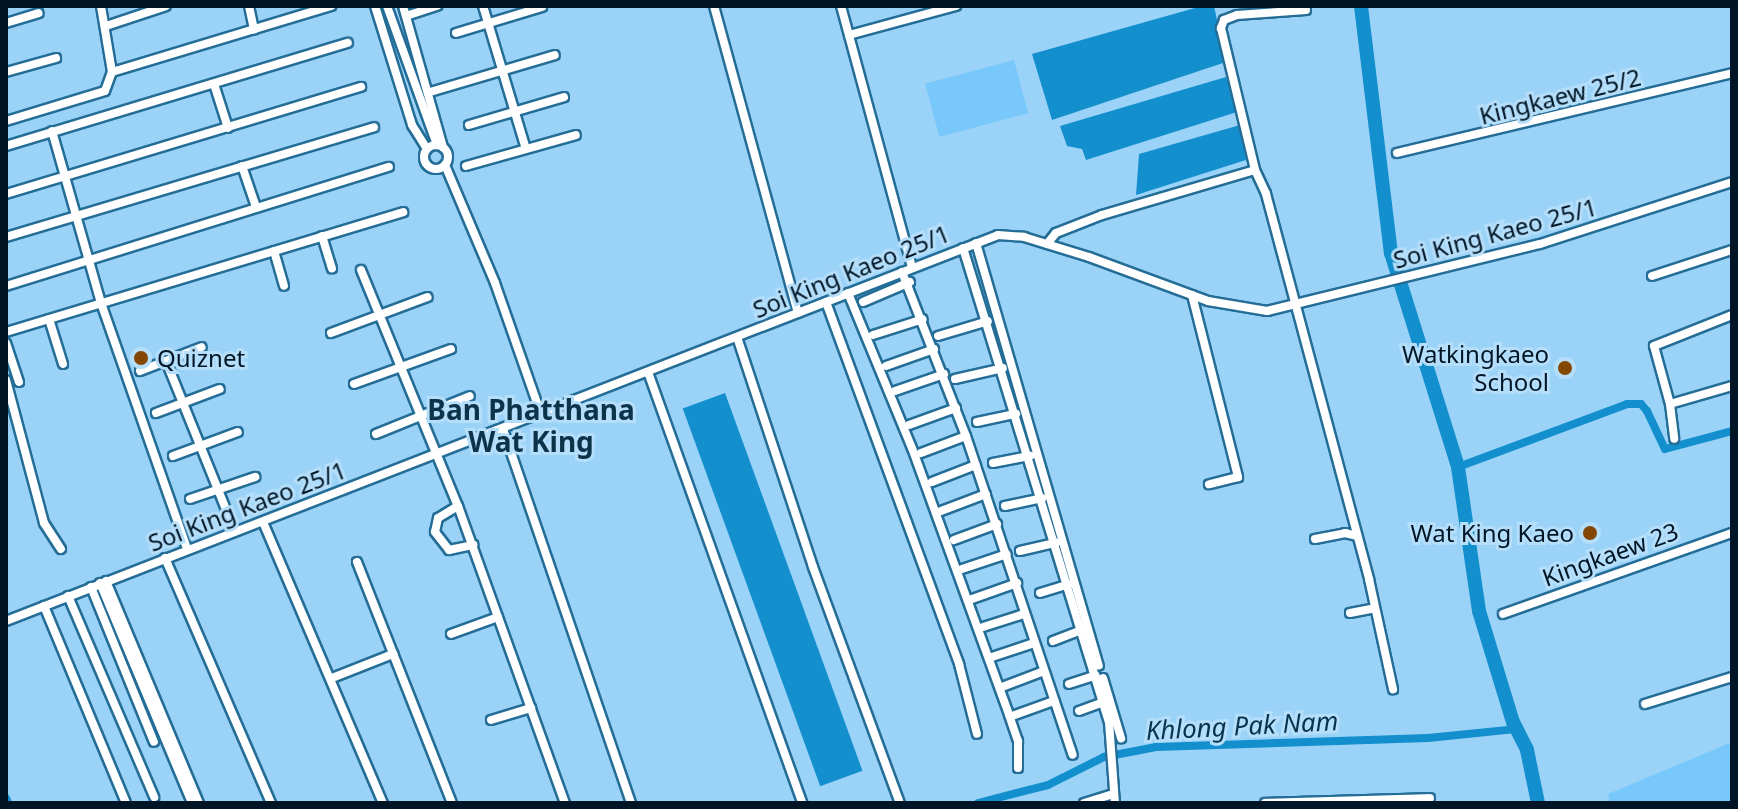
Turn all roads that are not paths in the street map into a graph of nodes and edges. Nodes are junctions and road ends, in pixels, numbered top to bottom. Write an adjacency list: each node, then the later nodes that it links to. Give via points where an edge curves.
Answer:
1 (101, 6): 18 (street)
2 (166, 6): 18 (street)
3 (249, 6): 19 (street)
4 (331, 6): 19 (street)
5 (375, 6): 34 (street)
6 (387, 6): 33 (street)
7 (437, 6): 14 (street)
8 (483, 6): 17 (street)
9 (714, 6): 81 (street)
10 (841, 6): 21 (street)
11 (956, 6): 21 (street)
12 (542, 7): 17 (street)
13 (1306, 10): 51 (street, via 1237,15 1221,26)
14 (404, 11): 31 (street)
15 (39, 13): 16 (street)
16 (6, 23)
17 (489, 24): 20 (street); 25 (street)
18 (106, 26): 27 (street)
19 (254, 29): 27 (street)
20 (456, 33)
21 (849, 35): 66 (street)
22 (348, 43): 29 (street)
23 (555, 55): 25 (street)
24 (56, 58): 26 (street)
25 (503, 71): 31 (street); 35 (street)
26 (6, 72)
27 (112, 72): 36 (street, via 105,91)
28 (1732, 73): 46 (street, Kingkaew 25/2)
29 (214, 84): 39 (street); 40 (street)
30 (361, 87): 39 (street)
31 (430, 92): 43 (street)
32 (564, 97): 35 (street)
33 (418, 101): 34 (street); 43 (street)
34 (406, 105): 44 (street)
35 (515, 112): 37 (street); 45 (street)
36 (6, 121)
37 (469, 125)
38 (374, 127): 48 (street)
39 (228, 128): 52 (street)
40 (52, 131): 42 (street); 52 (street)
41 (576, 135): 45 (street)
42 (6, 146)
43 (440, 146): 44 (street); 47 (street, via 448,155)
44 (427, 149): 47 (street, via 428,166)
45 (526, 149): 49 (street)
46 (1397, 153)
47 (445, 165): 116 (street, via 495,283)
48 (242, 166): 55 (street); 57 (street)
49 (466, 166)
50 (389, 167): 55 (street)
51 (1255, 170): 61 (street, via 1102,215 1056,233); 80 (street, via 1266,194)
52 (66, 177): 54 (street); 57 (street)
53 (1732, 182): 80 (street, Soi King Kaeo 25/1, via 1540,244)
54 (6, 194)
55 (256, 207): 65 (street)
56 (403, 212): 58 (street)
57 (76, 216): 59 (street); 65 (street)
58 (322, 236): 64 (street); 67 (street)
59 (6, 237)
60 (976, 243): 61 (street, Soi King Kaeo 25/1, via 1012,234); 62 (street, Soi King Kaeo 25/1); 195 (street)
61 (1047, 244): 75 (street, Soi King Kaeo 25/1)
62 (963, 248): 66 (street, Soi King Kaeo 25/1); 86 (street)
63 (1732, 250): 70 (street)
64 (274, 251): 73 (street); 79 (street)
65 (88, 259): 72 (street); 79 (street)
66 (912, 268): 69 (street, Soi King Kaeo 25/1)
67 (332, 269)
68 (361, 270): 82 (street)
69 (902, 272): 71 (street); 74 (street, Soi King Kaeo 25/1)
70 (1652, 276)
71 (910, 282): 78 (street); 85 (street)
72 (6, 286)
73 (284, 286)
74 (848, 293): 77 (street, Soi King Kaeo 25/1); 198 (street, via 912,448 1009,715 1018,741)
75 (1192, 295): 80 (street, Soi King Kaeo 25/1, via 1252,311); 135 (street, via 1238,477)
76 (428, 297): 82 (street)
77 (826, 302): 81 (street, Soi King Kaeo 25/1); 194 (street, via 959,664)
78 (863, 302)
79 (101, 303): 84 (street); 153 (street)
80 (1293, 307): 147 (street)
81 (798, 313): 91 (street, Soi King Kaeo 25/1)
82 (379, 314): 88 (street); 98 (street)
83 (1732, 315): 113 (street, via 1655,343)
84 (49, 319): 87 (street); 97 (street)
85 (923, 319): 89 (street); 95 (street)
86 (988, 321): 90 (street); 100 (street)
87 (6, 332)
88 (331, 333)
89 (873, 335)
90 (938, 336)
91 (737, 337): 102 (street, Soi King Kaeo 25/1); 202 (street, via 813,567)
92 (6, 343): 106 (street)
93 (202, 347): 96 (street)
94 (451, 349): 98 (street)
95 (934, 349): 99 (street); 103 (street)
96 (166, 361): 101 (street); 112 (street)
97 (63, 364)
98 (402, 366): 107 (street); 118 (street)
99 (886, 366)
100 (1003, 368): 104 (street); 117 (street)
101 (140, 371)
102 (648, 372): 116 (street, Soi King Kaeo 25/1); 211 (street)
103 (944, 374): 110 (street); 114 (street)
104 (955, 379)
105 (6, 380): 152 (street, via 44,523)
106 (19, 382)
107 (354, 384)
108 (1732, 386): 113 (street)
109 (220, 389): 112 (street)
110 (895, 391)
111 (470, 396): 118 (street)
112 (183, 404): 115 (street); 126 (street)
113 (1670, 404): 125 (street)
114 (956, 408): 120 (street); 124 (street)
115 (156, 413)
116 (541, 414): 121 (street, Soi King Kaeo 25/1)
117 (1016, 414): 119 (street); 130 (street)
118 (422, 415): 123 (street); 128 (street)
119 (977, 422)
120 (909, 425)
121 (503, 429): 128 (street, Soi King Kaeo 25/1); 210 (street)
122 (238, 432): 126 (street)
123 (376, 434)
124 (966, 436): 127 (street); 132 (street)
125 (1674, 439)
126 (199, 448): 129 (street); 136 (street)
127 (921, 453)
128 (437, 455): 140 (street); 143 (street, Soi King Kaeo 25/1)
129 (173, 456)
130 (1030, 456): 131 (street); 138 (street)
131 (993, 463)
132 (976, 465): 134 (street); 137 (street)
133 (255, 477): 136 (street)
134 (932, 482)
135 (1209, 484)
136 (216, 490): 139 (street); 145 (street)
137 (986, 494): 142 (street); 144 (street)
138 (1042, 498): 141 (street); 150 (street)
139 (190, 499)
140 (458, 506): 151 (street); 151 (street, via 438,518 435,532 449,550)
141 (1005, 506)
142 (941, 511)
143 (263, 522): 145 (street, Soi King Kaeo 25/1); 183 (street)
144 (997, 524): 149 (street); 155 (street)
145 (235, 532): 153 (street, Soi King Kaeo 25/1)
146 (1732, 533): 170 (street, Kingkaew 23)
147 (1357, 536): 148 (street); 167 (street)
148 (1315, 539)
149 (954, 540)
150 (1056, 543): 154 (street); 161 (street)
151 (473, 545): 171 (street)
152 (61, 549)
153 (187, 549): 156 (street, Soi King Kaeo 25/1)
154 (1020, 551)
155 (1007, 554): 158 (street); 160 (street)
156 (165, 558): 159 (street, Soi King Kaeo 25/1); 206 (street)
157 (357, 562): 178 (street)
158 (962, 569)
159 (103, 582): 162 (street, Soi King Kaeo 25/1); 204 (street); 205 (street)
160 (1017, 583): 165 (street); 169 (street)
161 (1069, 584): 163 (street); 174 (street)
162 (91, 587): 164 (street, Soi King Kaeo 25/1); 196 (street)
163 (1040, 593)
164 (68, 596): 166 (street, Soi King Kaeo 25/1); 199 (street)
165 (972, 599)
166 (44, 606): 172 (street, Soi King Kaeo 25/1); 203 (street)
167 (1375, 608): 168 (street); 186 (street)
168 (1350, 613)
169 (1024, 614): 173 (street); 177 (street)
170 (1503, 614)
171 (498, 617): 175 (street); 190 (street)
172 (6, 621)
173 (983, 627)
174 (1082, 630): 176 (street); 181 (street)
175 (451, 634)
176 (1053, 641)
177 (1034, 643): 179 (street); 180 (street)
178 (393, 654): 183 (street); 208 (street)
179 (992, 657)
180 (1044, 671): 185 (street); 187 (street)
181 (1096, 675): 184 (street); 188 (street)
182 (1732, 677): 189 (street)
183 (332, 678): 207 (street)
184 (1069, 684)
185 (1002, 687)
186 (1393, 689)
187 (1054, 701): 192 (street); 197 (street)
188 (1104, 702): 191 (street); 200 (street)
189 (1645, 704)
190 (531, 708): 193 (street); 209 (street)
191 (1079, 711)
192 (1012, 716)
193 (491, 720)
194 (977, 734)
195 (1121, 738)
196 (154, 742)
197 (1073, 755)
198 (1018, 768)
199 (154, 797)
200 (1114, 798): 212 (street)
201 (1430, 798): 213 (street)
202 (899, 800)
203 (126, 803)
204 (192, 803)
205 (199, 803)
206 (271, 803)
207 (383, 803)
208 (452, 803)
209 (565, 803)
210 (631, 803)
211 (802, 803)
212 (1084, 803)
213 (1265, 803)

